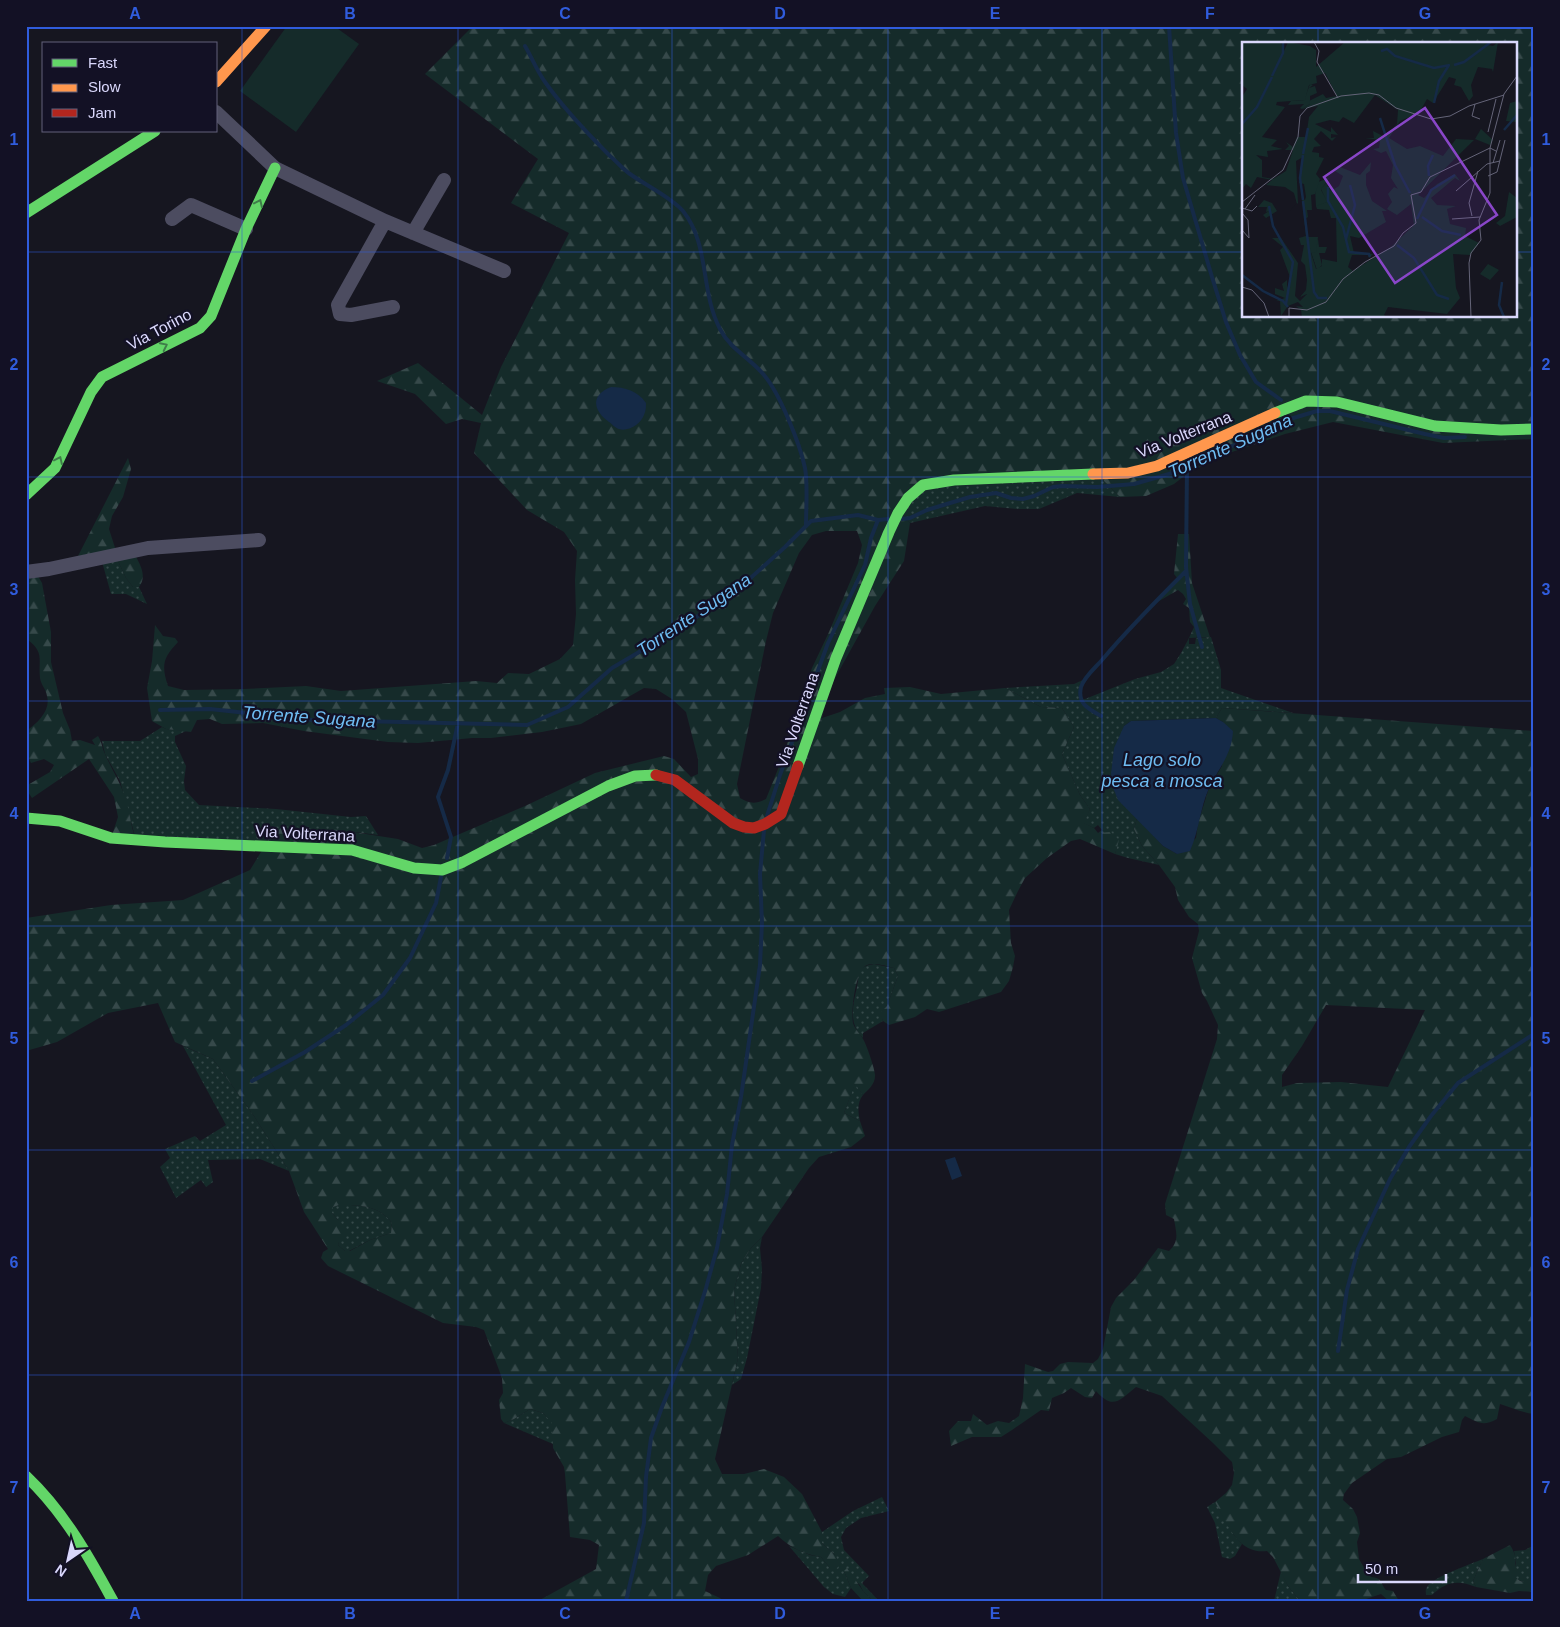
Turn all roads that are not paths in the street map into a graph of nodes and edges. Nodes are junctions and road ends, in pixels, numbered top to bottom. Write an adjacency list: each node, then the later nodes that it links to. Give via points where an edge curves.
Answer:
1 (266, 26): 2 (main road)
2 (218, 80)
3 (218, 114): 5 (street)
4 (153, 132): 7 (main road)
5 (275, 168): 9 (street); 10 (main road, Via Torino, one-way to 5)
6 (444, 180): 11 (street)
7 (26, 213)
8 (172, 219): 10 (street, via 191,205)
9 (385, 220): 11 (street); 13 (street, via 338,305 340,314 352,315)
10 (246, 229): 15 (main road, Via Torino, one-way to 10, via 55,468 91,392 102,376 200,328 211,316)
11 (413, 233): 12 (street)
12 (504, 270)
13 (393, 307)
14 (1534, 429): 18 (main road, Via Volterrana, via 1435,426 1337,402 1306,401 1157,466 1128,473 954,480 923,485 908,498 889,532 836,658 781,814 753,829 720,815 683,784 664,776 647,774 597,792 442,870 414,868 352,850 111,838 60,821)
15 (26, 495)
16 (260, 540): 17 (street, via 148,548)
17 (26, 572)
18 (26, 818)
19 (26, 1476): 20 (main road, via 42,1490 76,1534)
20 (113, 1601)

